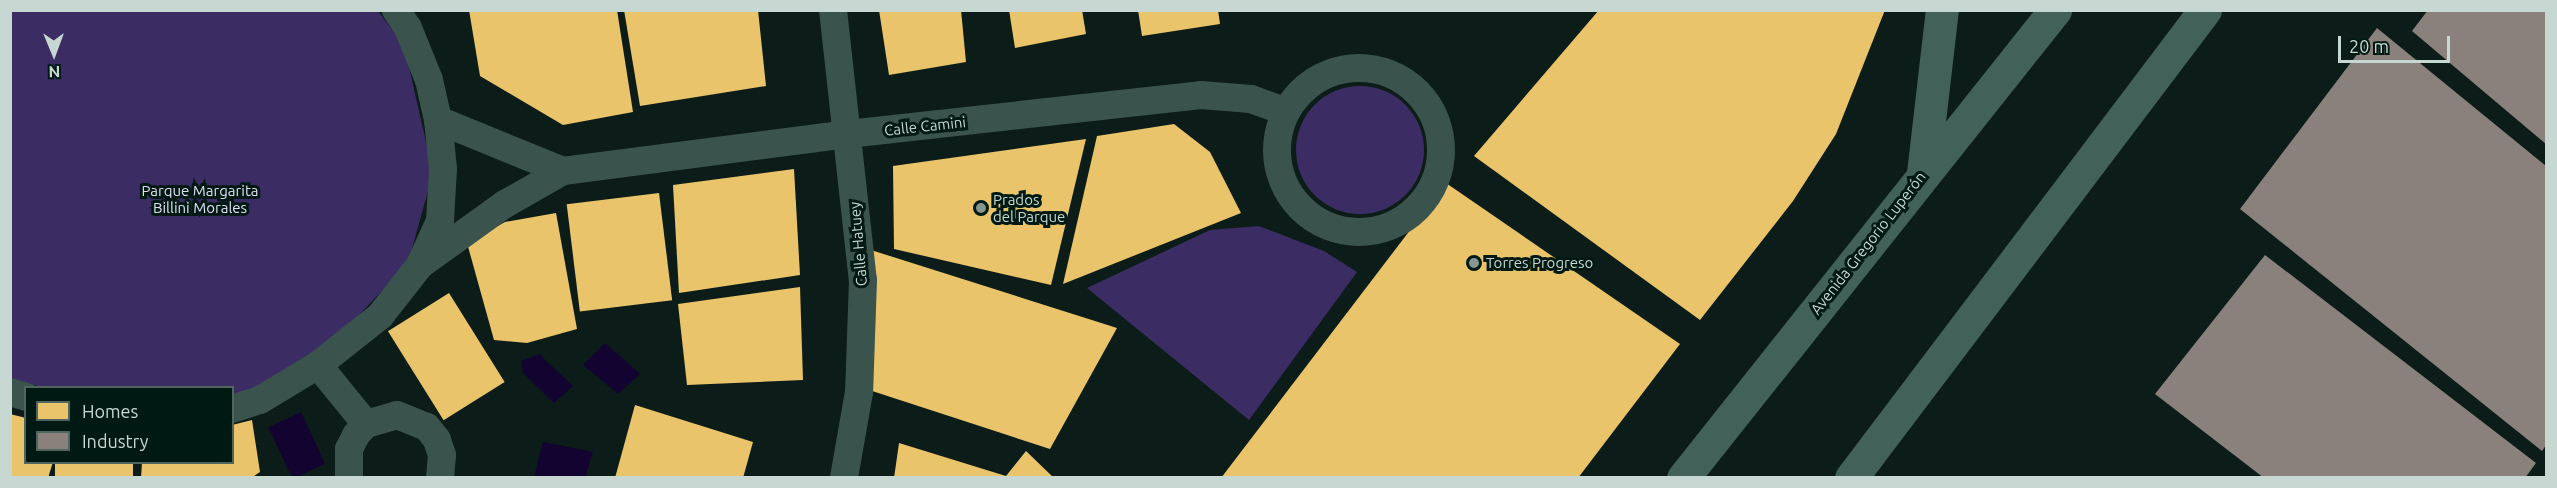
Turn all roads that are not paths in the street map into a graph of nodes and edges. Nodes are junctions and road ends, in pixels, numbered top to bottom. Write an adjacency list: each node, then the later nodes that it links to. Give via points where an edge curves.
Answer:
1 (396, 10): 9 (street, via 408,28 429,80)
2 (833, 10): 10 (street, Calle Hatuey)
3 (1942, 10): 12 (main road)
4 (2055, 10): 12 (main road, Avenida Gregorio Luperón)
5 (2196, 10): 7 (main road)
6 (2205, 10): 7 (main road)
7 (2182, 42): 21 (main road)
8 (1286, 112): 8 (street, via 1277,137 1277,164 1286,189 1303,210 1326,225 1352,232 1404,219 1424,201 1437,177 1442,151 1437,123 1424,99 1379,70 1352,68 1325,75 1303,90); 10 (street, Calle Camini, via 1251,99 1201,95)
9 (438, 120): 11 (street, Calle Camini); 13 (street, via 443,169 440,221)
10 (848, 134): 11 (street, Calle Camini); 19 (street, Calle Hatuey, via 863,280 859,392)
11 (563, 171): 13 (street, Calle Camini, via 505,204)
12 (1923, 172): 20 (main road, Avenida Gregorio Luperón)
13 (420, 265): 14 (street, via 380,316)
14 (318, 365): 15 (street, via 260,400); 16 (street)
15 (234, 408)
16 (366, 424): 17 (street, via 349,449); 18 (street, via 397,415 427,427 442,455)
17 (349, 477)
18 (440, 477)
19 (843, 477)
20 (1683, 477)
21 (1851, 477)

